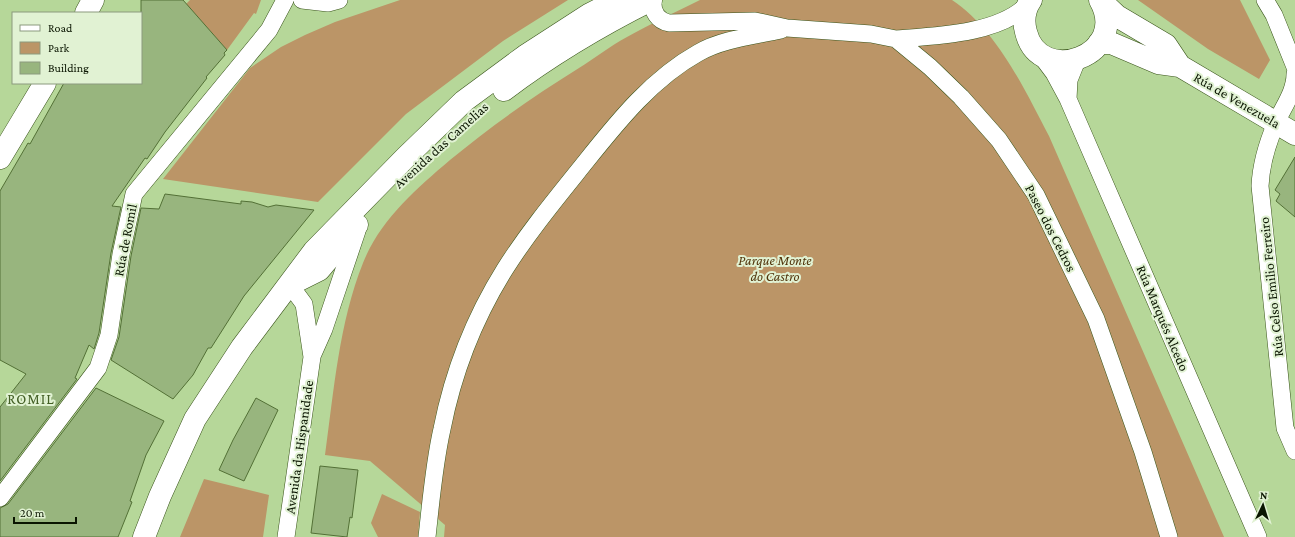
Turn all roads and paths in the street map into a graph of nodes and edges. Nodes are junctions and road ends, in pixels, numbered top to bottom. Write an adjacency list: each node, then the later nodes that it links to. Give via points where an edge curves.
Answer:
1 (93, 0): 10 (main road)
2 (285, 0): 28 (street, Rúa de Romil, via 269,30 134,194 121,254 109,335 98,368)
3 (302, 0): 4 (street, via 328,3)
4 (339, 0)
5 (618, 0): 25 (main road, Avenida das Camelias, via 590,14 525,56 464,100 314,251)
6 (652, 0): 11 (street, via 657,16 662,21 755,21); 24 (main road, Avenida das Camelias, via 626,12 525,74 464,120)
7 (1265, 0): 17 (street, via 1274,15)
8 (1101, 1): 13 (main road, via 1106,23); 16 (main road, Rúa de Venezuela, via 1117,16 1166,45)
9 (1023, 6): 12 (street, via 997,24 949,35); 14 (main road, via 1027,35)
10 (87, 12)
11 (787, 28): 12 (street, Paseo dos Cedros, via 871,34); 31 (street, via 730,41 700,52 674,68 650,88 565,187 505,268 478,321 455,382 442,428)
12 (896, 39): 32 (street, Paseo dos Cedros, via 961,97 999,140 1036,195 1096,319 1143,452)
13 (1099, 43): 15 (main road, via 1086,56); 16 (main road, Rúa de Venezuela, via 1111,43 1158,63)
14 (1037, 51): 15 (main road, via 1056,61); 20 (street, Rúa Marqués Alcedo, via 1054,73)
15 (1077, 60): 20 (street, Rúa Marqués Alcedo, via 1069,80)
16 (1180, 66): 21 (main road, Rúa de Venezuela)
17 (1295, 68)
18 (1295, 74): 21 (street, Rúa Celso Emilio Ferreiro, via 1293,88)
19 (44, 84): 23 (main road)
20 (1068, 99): 33 (street, Rúa Marqués Alcedo)
21 (1276, 123): 22 (main road, Rúa de Venezuela); 27 (street, Rúa Celso Emilio Ferreiro, via 1261,168 1260,186 1285,428)
22 (1295, 134)
23 (0, 158)
24 (362, 219): 25 (main road, Avenida das Camelias, via 319,270); 26 (street, Avenida da Hispanidade)
25 (290, 285): 26 (street, Avenida da Hispanidade, via 304,304); 29 (main road, Avenida das Camelias, via 242,347 195,419)
26 (312, 357): 30 (street, Avenida da Hispanidade)
27 (1295, 451)
28 (0, 498)
29 (144, 537)
30 (286, 537)
31 (427, 537)
32 (1169, 537)
33 (1258, 537)

